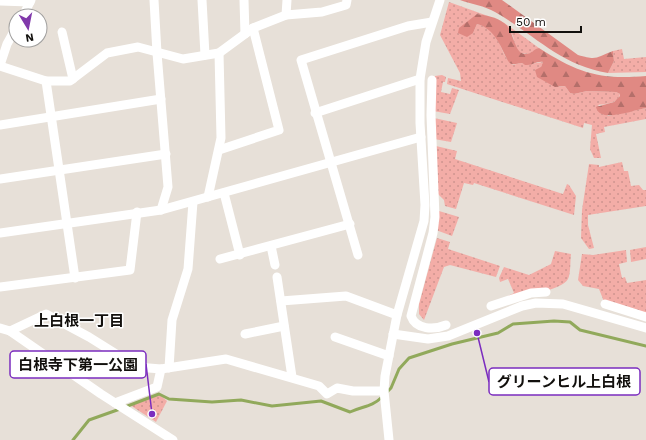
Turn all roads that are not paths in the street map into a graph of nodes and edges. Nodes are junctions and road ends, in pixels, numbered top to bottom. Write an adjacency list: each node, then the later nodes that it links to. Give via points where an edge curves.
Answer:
1 (154, 0): 14 (street)
2 (202, 0): 16 (street)
3 (244, 0): 11 (street)
4 (287, 0): 9 (street)
5 (348, 0): 9 (street, via 346,6 322,12)
6 (440, 0): 10 (street)
7 (0, 1): 8 (street)
8 (31, 1)
9 (286, 15): 11 (street)
10 (432, 22): 19 (street); 23 (street, via 408,26 301,60)
11 (249, 31): 15 (street); 27 (street, via 279,130)
12 (62, 32): 18 (street)
13 (4, 44): 17 (street)
14 (156, 53): 16 (street, via 183,59); 18 (street, via 138,47 107,53); 22 (street)
15 (219, 53): 16 (street); 27 (street, via 221,138)
16 (204, 55)
17 (0, 66): 21 (street)
18 (73, 79): 21 (street)
19 (420, 79): 23 (street); 26 (street)
20 (432, 80): 54 (street, via 435,217 411,316 418,326 429,328)
21 (46, 81): 24 (street)
22 (161, 100): 24 (street); 28 (street)
23 (316, 113): 29 (street)
24 (52, 117): 25 (street); 30 (street)
25 (0, 125)
26 (421, 137): 29 (street); 52 (street, via 424,222)
27 (218, 150): 33 (street)
28 (166, 154): 30 (street); 35 (street, via 168,187)
29 (332, 162): 32 (street); 38 (street)
30 (60, 170): 31 (street); 37 (street)
31 (0, 179)
32 (224, 193): 33 (street); 41 (street)
33 (208, 197): 34 (street)
34 (193, 202): 35 (street); 63 (street, via 188,269 172,320)
35 (161, 210): 36 (street)
36 (137, 212): 37 (street); 46 (street, via 130,270)
37 (68, 222): 39 (street); 46 (street)
38 (350, 224): 40 (street); 42 (street)
39 (0, 233)
40 (271, 246): 41 (street); 44 (street)
41 (240, 255): 43 (street)
42 (358, 255)
43 (220, 259)
44 (275, 265)
45 (277, 277): 49 (street)
46 (75, 278): 47 (street)
47 (0, 288)
48 (546, 292): 51 (street, via 531,293)
49 (281, 301): 52 (street, via 346,296); 55 (street)
50 (605, 304): 53 (street)
51 (491, 306)
52 (397, 315): 60 (street)
53 (646, 317)
54 (446, 325)
55 (284, 326): 59 (street); 64 (street)
56 (0, 328): 58 (street)
57 (646, 328): 60 (street, via 553,302 522,306 448,336 437,338)
58 (10, 331): 63 (street, via 46,314 137,367); 66 (street)
59 (244, 334)
60 (393, 334): 62 (street)
61 (335, 337): 62 (street)
62 (389, 356): 65 (street)
63 (165, 369): 64 (street, via 226,359); 66 (street, via 157,387)
64 (292, 377): 65 (street, via 319,386 327,394 337,388 352,392)
65 (384, 391): 68 (street)
66 (116, 403): 67 (street)
67 (173, 440)
68 (389, 440)

